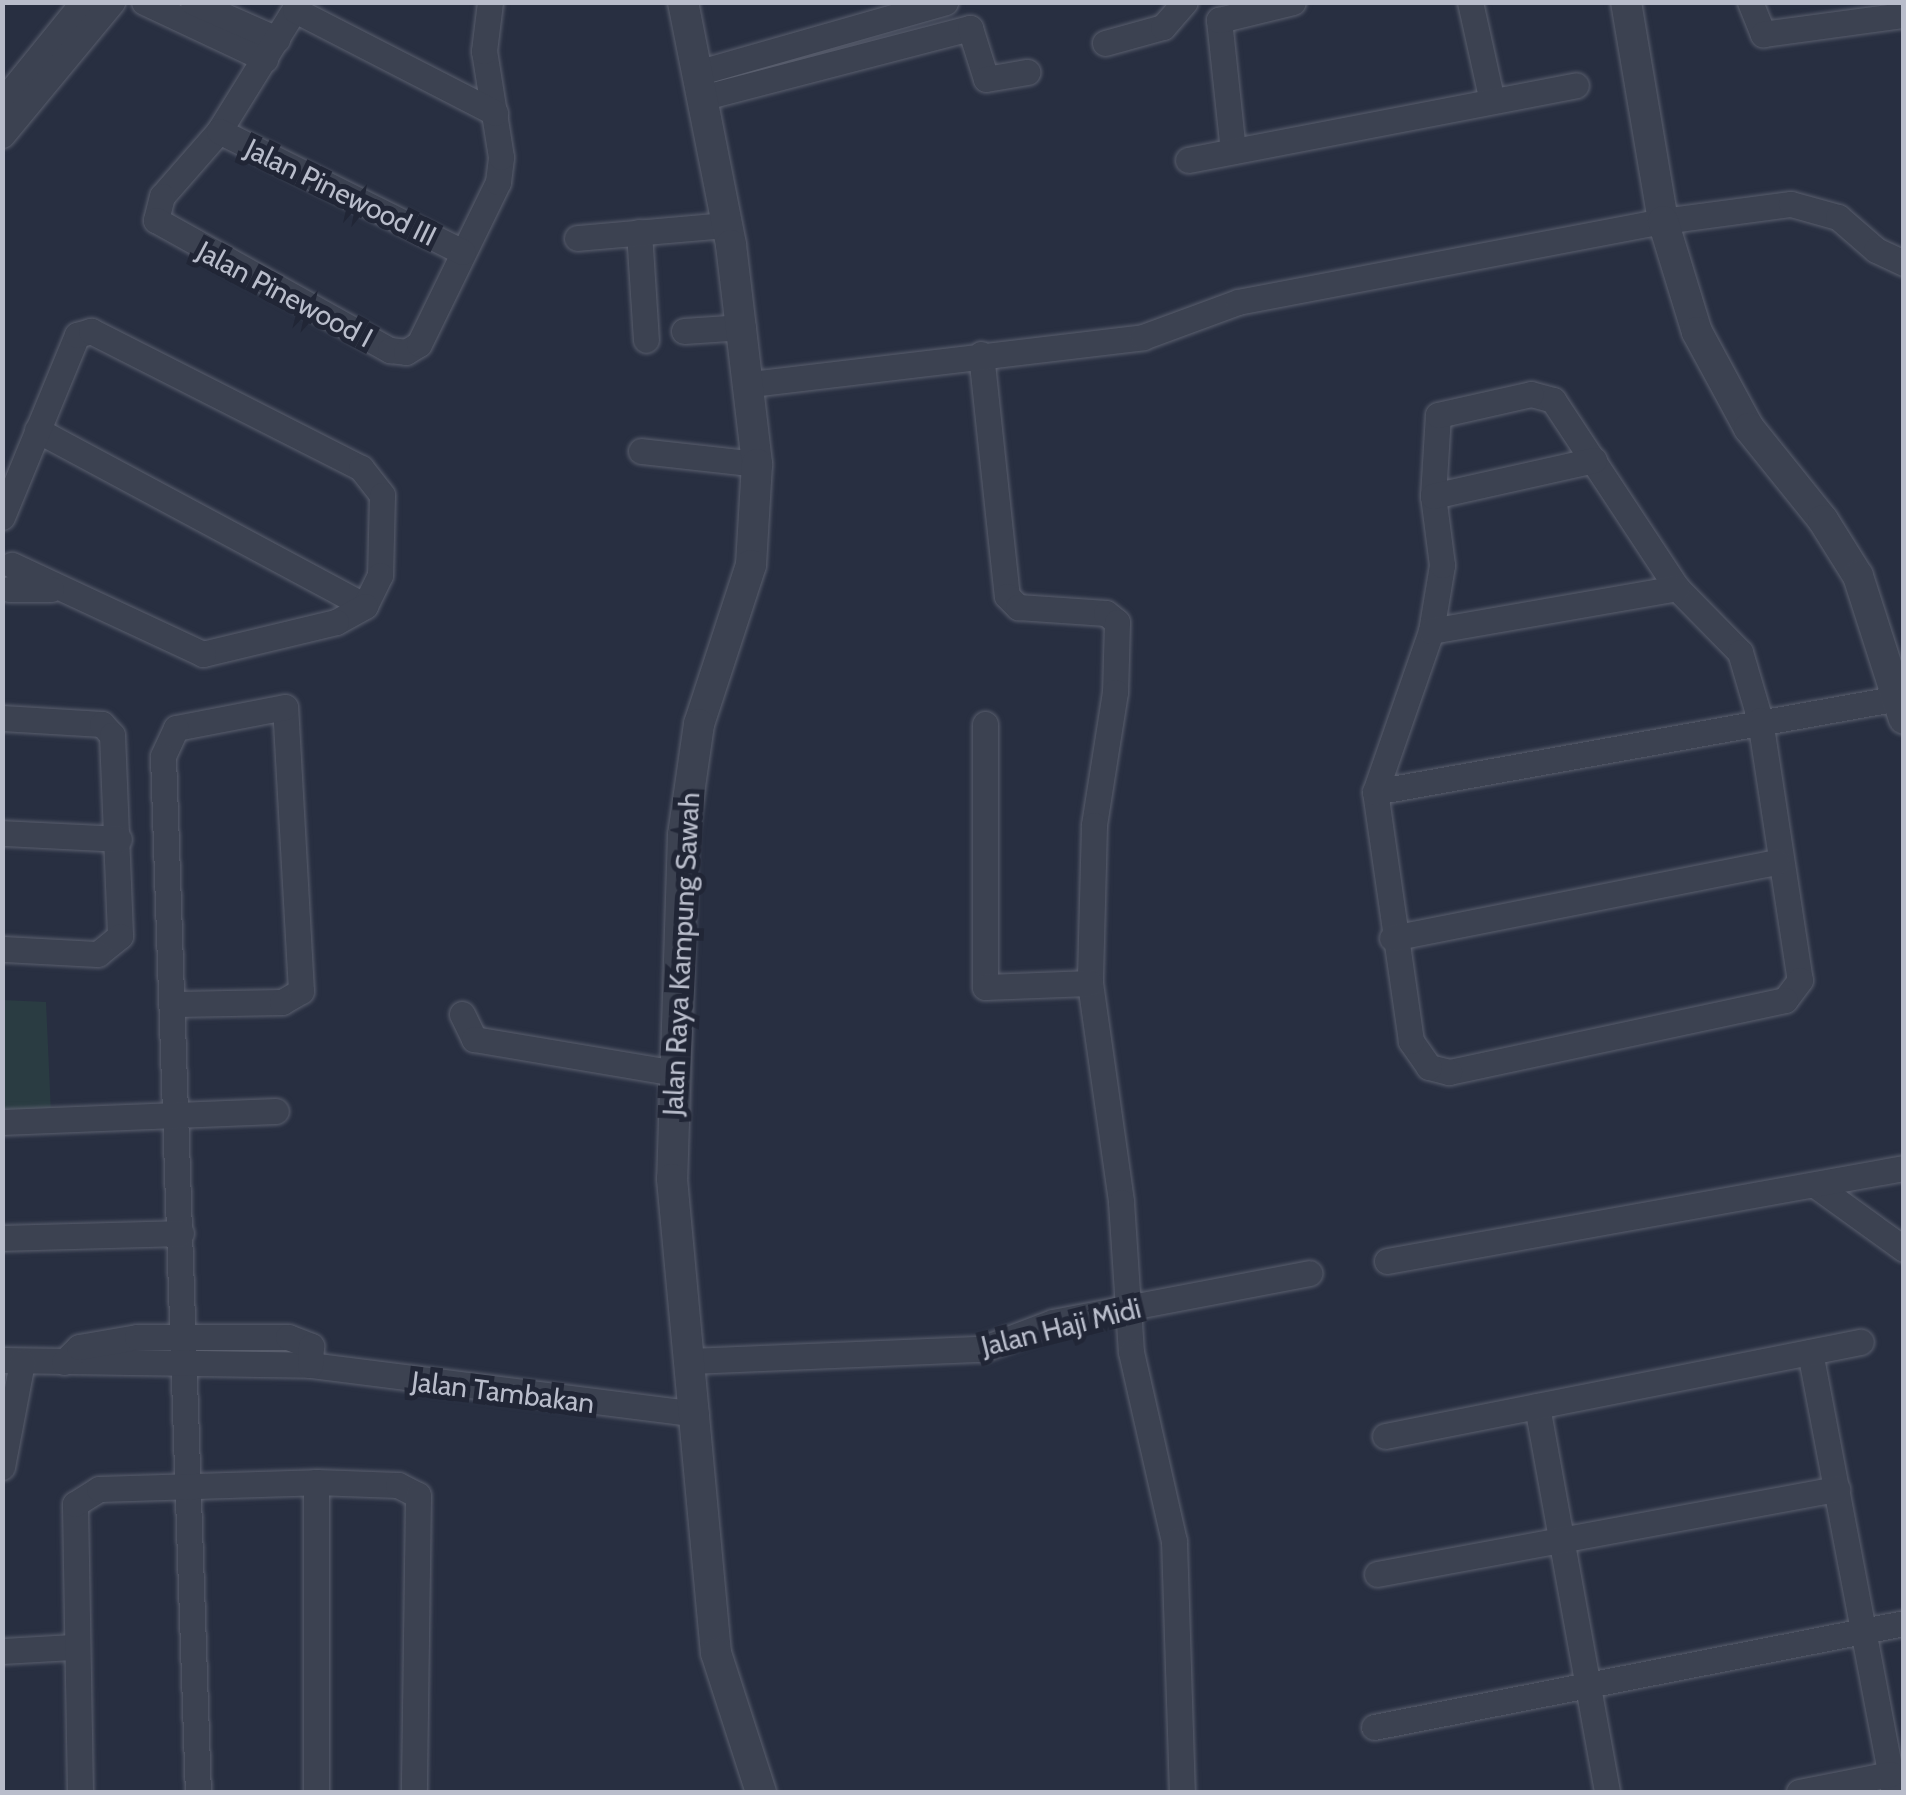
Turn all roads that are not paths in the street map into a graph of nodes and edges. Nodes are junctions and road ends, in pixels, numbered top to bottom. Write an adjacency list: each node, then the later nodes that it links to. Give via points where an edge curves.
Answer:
1 (83, 2): 22 (street)
2 (112, 2): 25 (street)
3 (144, 2): 17 (street)
4 (193, 2): 17 (street)
5 (490, 2): 23 (street, via 484,51)
6 (683, 2): 19 (street, Jalan Raya Kampung Sawah)
7 (945, 2): 19 (street)
8 (1184, 2): 16 (street, via 1164,27)
9 (1293, 2): 26 (street, via 1220,20)
10 (1470, 2): 21 (street)
11 (1626, 2): 28 (street)
12 (1750, 2): 14 (street, via 1763,34)
13 (297, 6): 17 (street); 23 (street)
14 (1856, 11): 15 (street)
15 (1904, 15)
16 (1105, 43)
17 (271, 49): 24 (street)
18 (1027, 72): 19 (street, via 986,79 970,28)
19 (703, 84): 29 (street, Jalan Raya Kampung Sawah)
20 (1576, 85): 21 (street)
21 (1492, 101): 26 (street)
22 (2, 102)
23 (495, 114): 32 (street, via 498,182)
24 (220, 131): 32 (street, Jalan Pinewood III); 32 (street, Jalan Pinewood I, via 162,196 154,212 165,231 390,350 406,352 419,344)
25 (2, 136)
26 (1233, 151): 27 (street)
27 (1188, 160)
28 (1664, 221): 33 (street, via 1791,204 1838,217 1876,250); 37 (street, via 1238,302 1143,337); 49 (street, via 1697,332 1749,428 1824,520 1858,576)
29 (728, 225): 30 (street); 34 (street, Jalan Raya Kampung Sawah)
30 (639, 232): 31 (street); 36 (street)
31 (577, 238)
32 (463, 252)
33 (1904, 263)
34 (744, 327): 35 (street); 38 (street, Jalan Raya Kampung Sawah)
35 (684, 331)
36 (646, 340)
37 (981, 354): 38 (street); 59 (street, via 1007,596 1018,607 1106,613 1117,622 1115,692 1094,825)
38 (751, 384): 42 (street, Jalan Raya Kampung Sawah)
39 (37, 430): 44 (street); 47 (street); 47 (street, via 77,336 91,331 361,468 382,496 384,538 380,574)
40 (641, 451): 42 (street)
41 (1594, 460): 43 (street); 43 (street, via 1553,400 1543,396 1448,408 1438,415 1435,430); 46 (street)
42 (756, 464): 62 (street, Jalan Raya Kampung Sawah, via 751,565 712,680 690,774 680,873)
43 (1433, 496): 48 (street, via 1442,565)
44 (2, 516)
45 (6, 575): 47 (street, via 62,590 204,654 336,622)
46 (1677, 588): 48 (street); 51 (street, via 1740,652)
47 (364, 606)
48 (1430, 630): 53 (street)
49 (1902, 705): 51 (street)
50 (2, 718): 55 (street, via 108,729)
51 (1760, 720): 53 (street); 56 (street)
52 (986, 724): 59 (street, via 985,987)
53 (1374, 792): 57 (street)
54 (2, 833): 55 (street)
55 (118, 839): 58 (street, via 120,936 111,946 98,954)
56 (1778, 862): 57 (street); 57 (street, via 1800,980 1785,1000 1488,1066 1449,1072 1418,1057)
57 (1392, 938)
58 (2, 949)
59 (1090, 983): 73 (street, via 1121,1202)
60 (176, 1004): 60 (street, via 165,740 176,728 285,707 301,991 282,1002); 64 (street)
61 (462, 1014): 62 (street, via 474,1040)
62 (676, 1073): 78 (street, Jalan Raya Kampung Sawah, via 673,1214)
63 (276, 1111): 64 (street)
64 (179, 1117): 65 (street); 68 (street)
65 (2, 1122)
66 (1904, 1168): 67 (street)
67 (1818, 1187): 70 (street); 71 (street)
68 (182, 1233): 69 (street); 75 (street)
69 (2, 1238)
70 (1904, 1249)
71 (1387, 1261)
72 (1309, 1273): 73 (street, Jalan Haji Midi)
73 (1126, 1309): 78 (street, Jalan Haji Midi, via 1053,1322 982,1348); 100 (street, via 1174,1542)
74 (1861, 1342): 76 (street)
75 (186, 1350): 77 (street, Jalan Tambakan, via 95,1343 64,1362); 80 (street, Jalan Tambakan, via 302,1339 310,1346 310,1365); 84 (street)
76 (1810, 1352): 79 (street); 85 (street)
77 (12, 1360): 82 (street)
78 (690, 1361): 80 (street, Jalan Raya Kampung Sawah)
79 (1537, 1406): 81 (street); 86 (street)
80 (696, 1414): 99 (street, Jalan Raya Kampung Sawah, via 716,1653)
81 (1384, 1436)
82 (2, 1467)
83 (316, 1482): 84 (street); 97 (street); 98 (street, via 398,1485 418,1495)
84 (188, 1489): 90 (street, via 99,1490 76,1504); 96 (street)
85 (1837, 1489): 86 (street); 89 (street)
86 (1558, 1541): 87 (street); 92 (street)
87 (1377, 1574)
88 (1904, 1623): 89 (street)
89 (1862, 1632): 92 (street); 94 (street)
90 (73, 1647): 91 (street); 95 (street)
91 (2, 1651)
92 (1586, 1686): 93 (street); 101 (street)
93 (1374, 1727)
94 (1892, 1783): 102 (street)
95 (80, 1792)
96 (198, 1792)
97 (316, 1792)
98 (414, 1792)
99 (761, 1792)
100 (1182, 1792)
101 (1607, 1792)
102 (1800, 1792)

